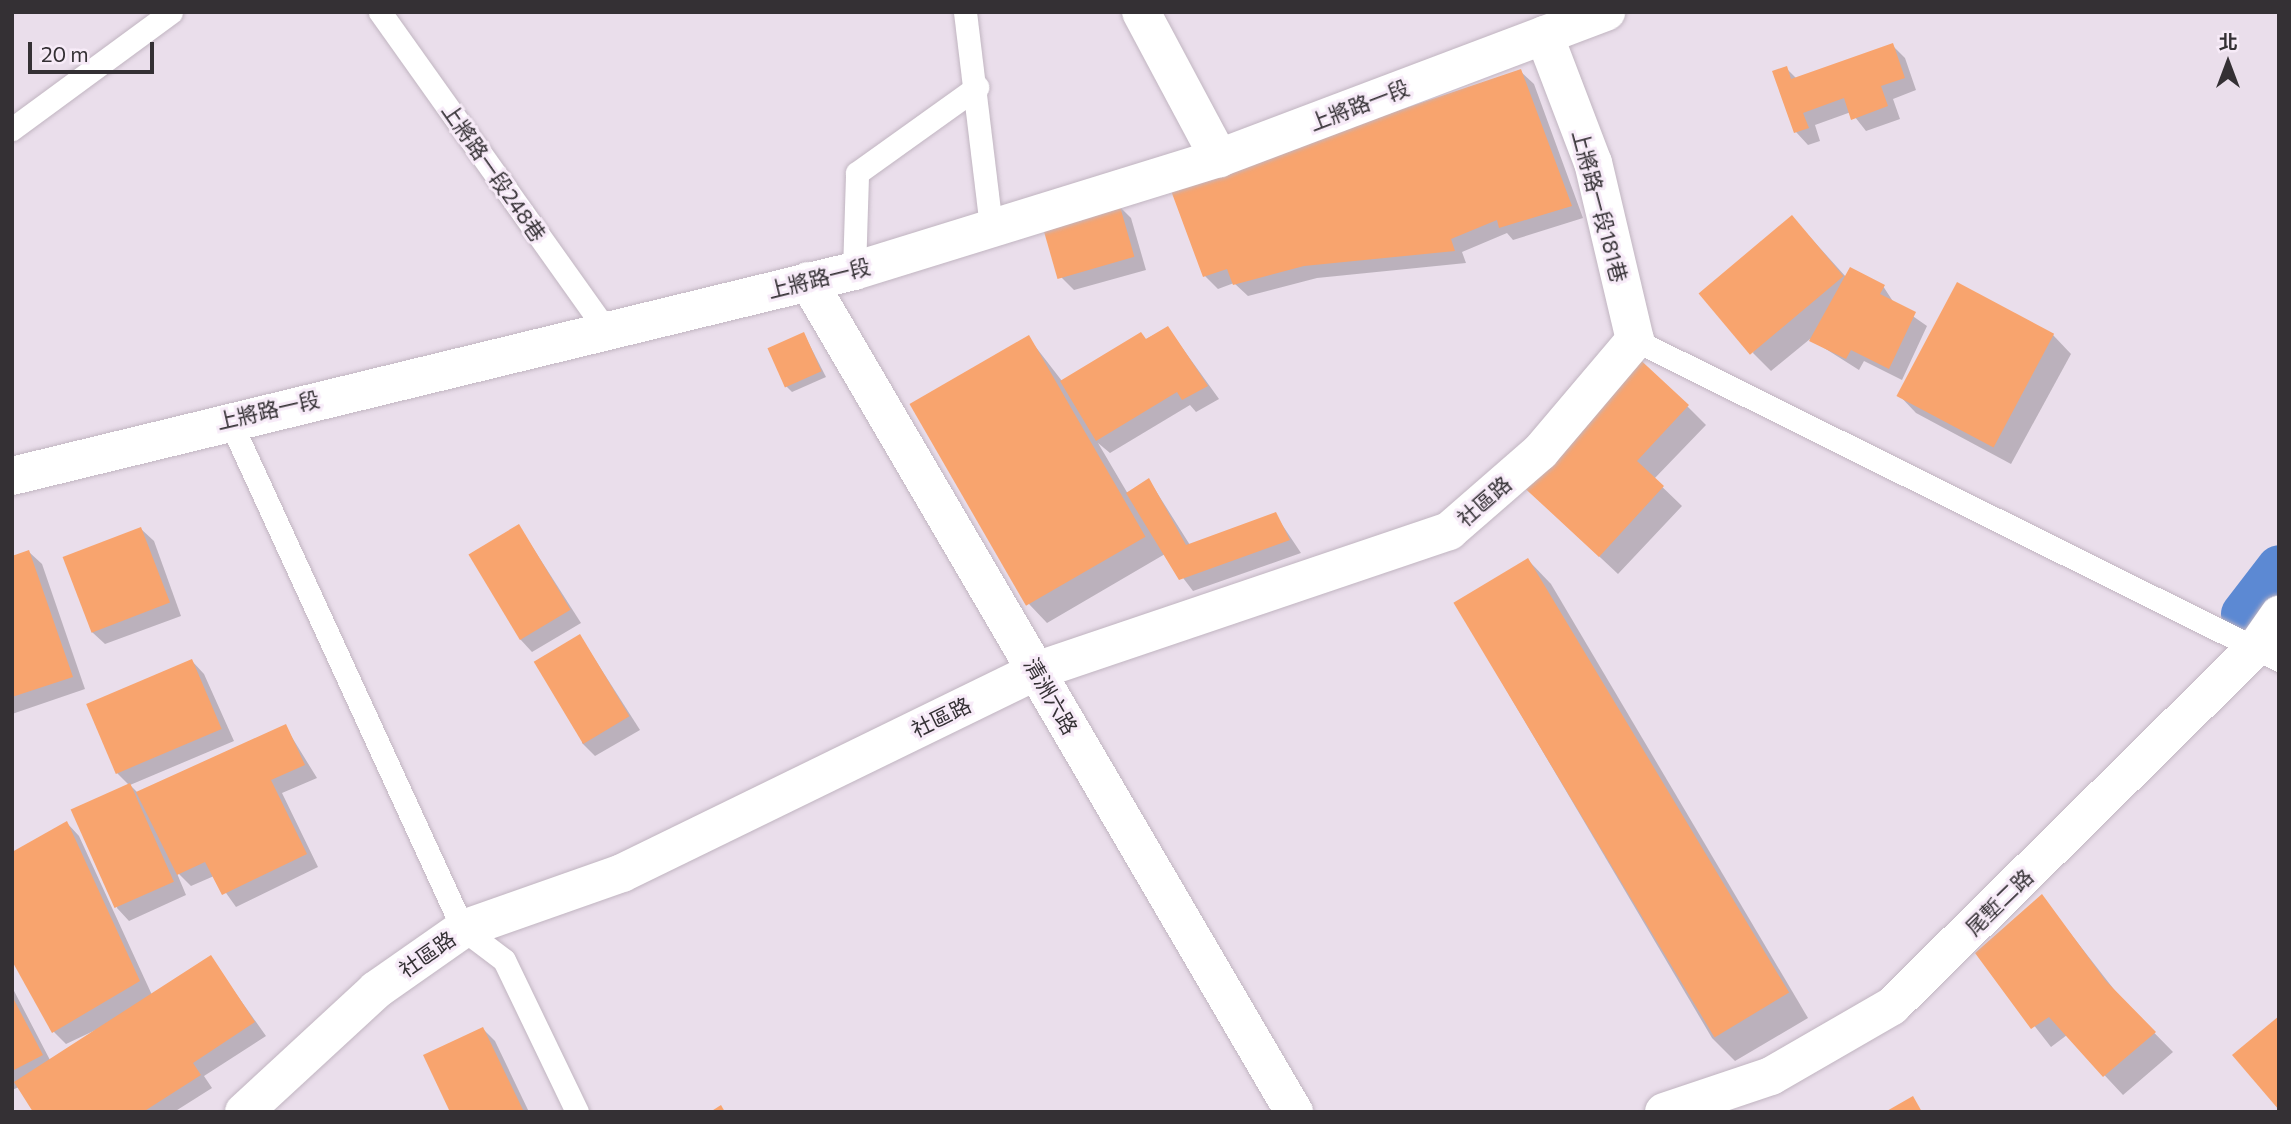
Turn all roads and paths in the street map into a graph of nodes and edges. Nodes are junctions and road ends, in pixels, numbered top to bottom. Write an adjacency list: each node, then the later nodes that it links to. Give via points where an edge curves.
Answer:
1 (170, 12): 8 (lane)
2 (380, 12): 13 (lane, 上將路一段248巷)
3 (965, 12): 7 (lane)
4 (1140, 12): 9 (street)
5 (1606, 12): 6 (street, 上將路一段)
6 (1544, 35): 9 (street, 上將路一段); 14 (street, 上將路一段181巷, via 1593,163)
7 (977, 87): 10 (lane); 11 (lane, via 858,173)
8 (12, 129)
9 (1219, 158): 10 (street, 上將路一段)
10 (991, 228): 11 (street, 上將路一段)
11 (854, 271): 12 (street, 上將路一段)
12 (808, 281): 13 (street, 上將路一段); 18 (street, 清洲六路)
13 (608, 333): 15 (street, 上將路一段)
14 (1635, 340): 17 (lane); 18 (street, 社區路, via 1541,452 1449,531)
15 (229, 419): 16 (street, 上將路一段); 19 (lane)
16 (12, 476)
17 (2272, 640): 23 (street, 尾塹二路, via 1892,1006 1771,1076)
18 (1036, 671): 19 (street, 社區路, via 622,873); 22 (street, 清洲六路)
19 (463, 929): 20 (street, 社區路, via 376,990); 21 (lane, via 504,960)
20 (244, 1112)
21 (576, 1112)
22 (1294, 1112)
23 (1664, 1112)

